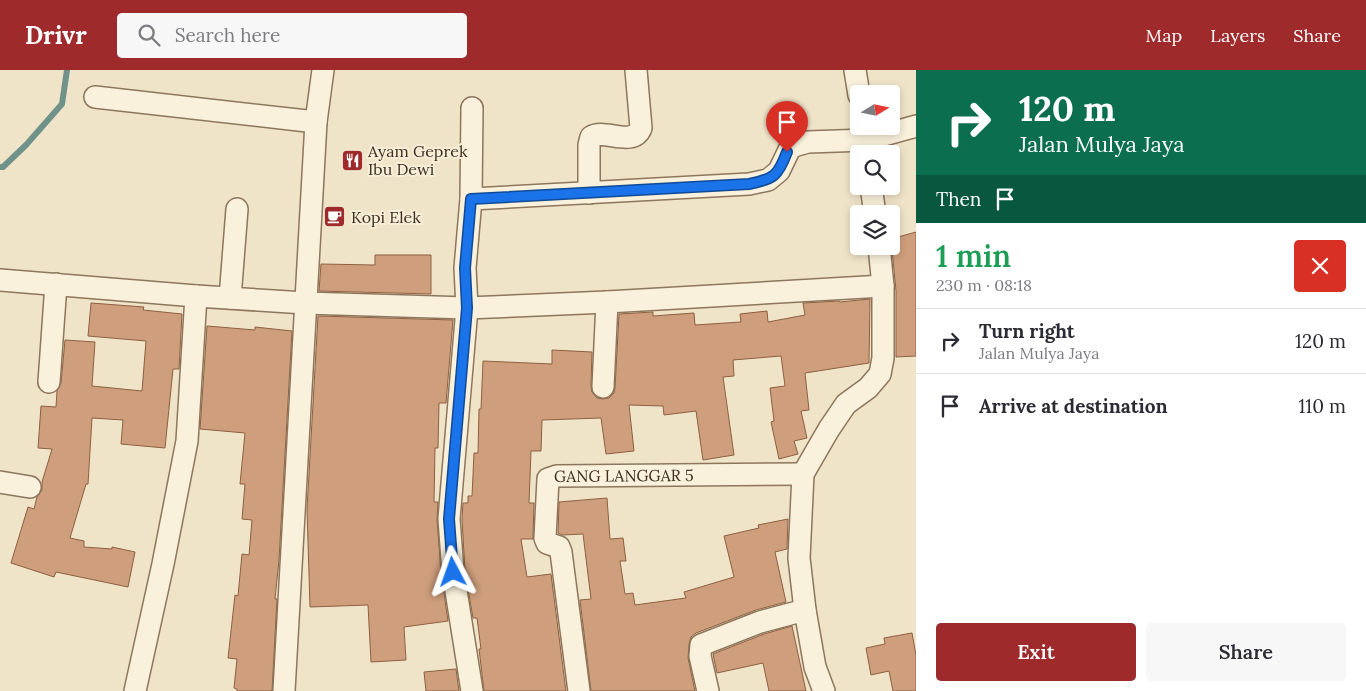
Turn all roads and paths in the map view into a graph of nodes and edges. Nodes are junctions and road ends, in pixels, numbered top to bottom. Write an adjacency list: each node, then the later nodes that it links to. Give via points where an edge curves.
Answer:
1 (323, 70): 7 (street)
2 (636, 70): 10 (street, via 641,128 633,136 595,134 591,137)
3 (855, 70): 4 (street)
4 (857, 85)
5 (95, 97): 7 (street)
6 (472, 108): 11 (street)
7 (316, 122): 19 (street)
8 (916, 126): 9 (street)
9 (866, 140): 10 (street, via 797,145 790,148 779,171 768,180 749,184)
10 (589, 193): 11 (street)
11 (471, 199): 21 (street, via 465,268)
12 (237, 209): 18 (street)
13 (880, 255): 16 (street)
14 (0, 280): 15 (street)
15 (56, 284): 17 (street); 22 (street)
16 (883, 286): 20 (street); 24 (street, via 880,374 868,388 846,404)
17 (196, 296): 18 (street); 28 (street, via 188,441)
18 (230, 298): 19 (street)
19 (305, 302): 21 (street); 29 (street)
20 (607, 302): 21 (street); 23 (street)
21 (467, 308): 30 (street, via 449,519 453,572)
22 (49, 382)
23 (603, 387)
24 (802, 474): 27 (street, via 799,558); 31 (street, GANG LANGGAR 5, via 557,476 548,479 545,538 548,543 559,546 561,552)
25 (0, 482): 26 (street)
26 (30, 487)
27 (805, 610): 32 (street, via 760,622 701,645 700,656); 33 (street, via 815,667)
28 (135, 691)
29 (284, 691)
30 (472, 691)
31 (579, 691)
32 (708, 691)
33 (824, 691)

